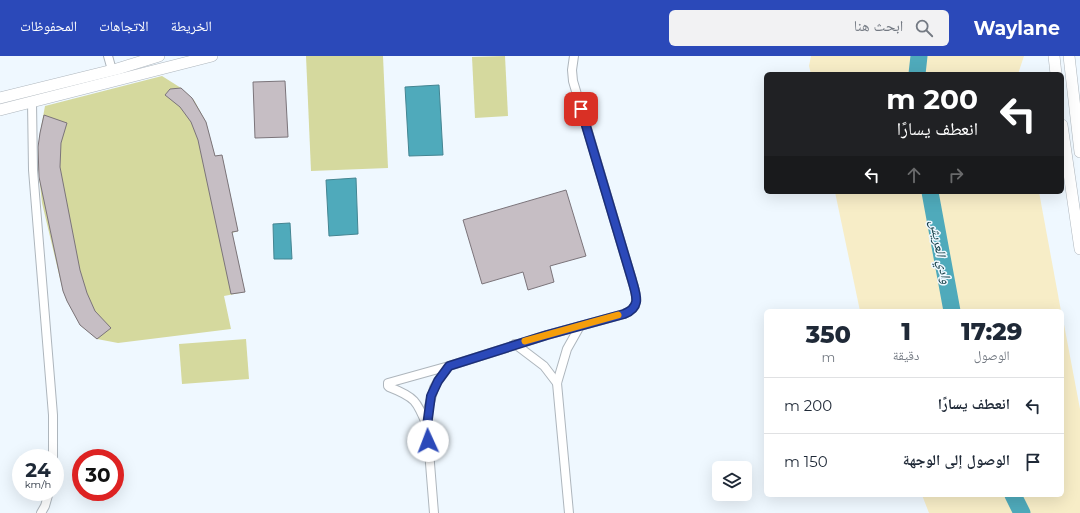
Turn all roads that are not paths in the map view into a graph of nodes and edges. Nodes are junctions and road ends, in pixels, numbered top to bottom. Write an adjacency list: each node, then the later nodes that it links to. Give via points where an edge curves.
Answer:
1 (108, 56): 7 (street)
2 (159, 56): 7 (street)
3 (212, 56): 10 (street)
4 (574, 56): 15 (street, via 573,81 637,299 632,311)
5 (1054, 56): 8 (street)
6 (1069, 56): 13 (street)
7 (112, 70): 9 (street)
8 (1056, 72)
9 (0, 98)
10 (32, 102): 11 (street); 20 (street, via 33,170 53,415)
11 (0, 110)
12 (1064, 139): 14 (street)
13 (1080, 152)
14 (1080, 249)
15 (580, 326): 16 (street); 18 (street, via 566,352)
16 (515, 344): 17 (street); 18 (street, via 544,366)
17 (449, 366): 19 (street, via 434,388); 19 (street, via 388,383 389,387 414,401)
18 (557, 383): 24 (street)
19 (427, 426): 23 (street)
20 (52, 449)
21 (46, 501): 22 (street)
22 (41, 513)
23 (434, 513)
24 (569, 513)

